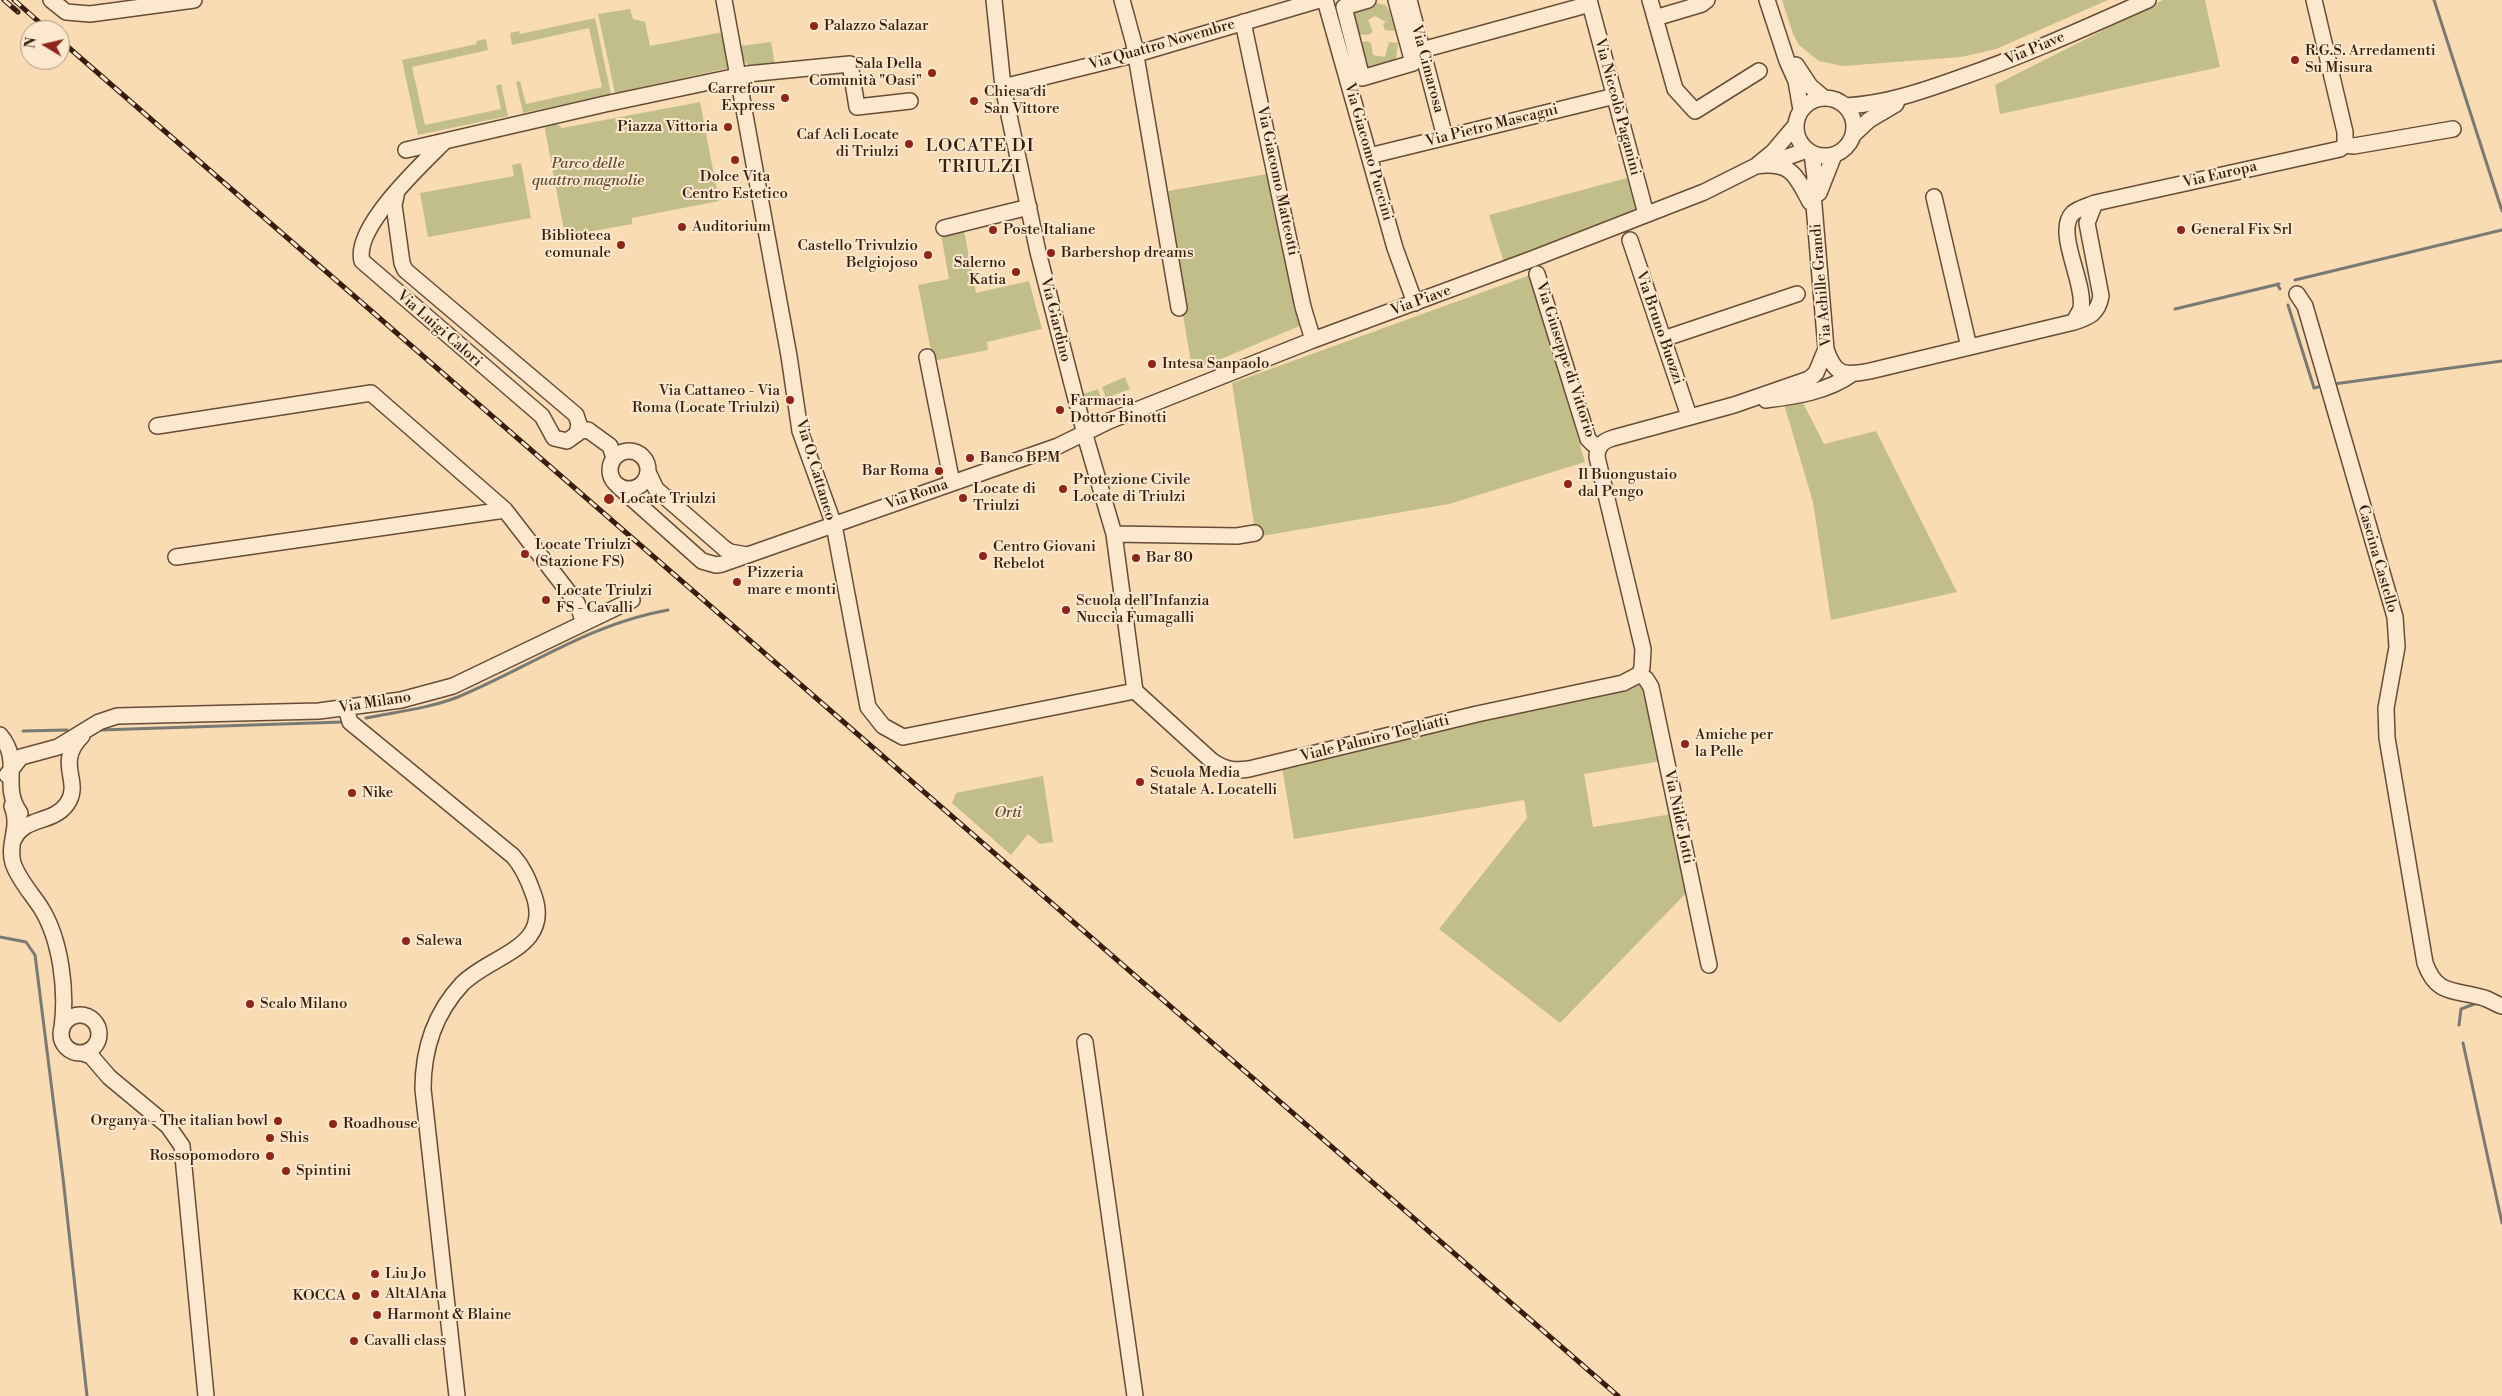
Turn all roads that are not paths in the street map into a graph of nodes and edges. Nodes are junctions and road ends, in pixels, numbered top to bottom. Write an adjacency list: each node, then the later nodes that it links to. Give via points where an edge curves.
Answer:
1 (51, 0): 2 (street, via 66,12 90,14)
2 (194, 0)
3 (724, 0): 23 (street, Via O. Cattaneo)
4 (994, 0): 24 (street)
5 (1122, 0): 20 (street)
6 (1319, 0): 18 (street, Via Quattro Novembre)
7 (1325, 0): 40 (street, Via Giacomo Puccini)
8 (1368, 0): 21 (street, via 1344,6 1362,78)
9 (1396, 0): 21 (street)
10 (1409, 0): 21 (street, Via Cimarosa)
11 (1650, 0): 17 (street)
12 (1707, 0): 17 (street)
13 (1767, 0): 19 (street)
14 (2148, 0): 25 (street, Via Piave, via 2020,57)
15 (2314, 0): 36 (street, via 2345,132)
16 (1589, 2): 21 (street); 26 (street, Via Niccolò Paganini)
17 (1655, 18): 22 (street, via 1675,89 1695,110)
18 (1243, 22): 20 (street, Via Quattro Novembre); 59 (street, Via Giacomo Matteotti, via 1303,307)
19 (1774, 24): 27 (street, via 1810,86); 30 (street, via 1796,81)
20 (1135, 54): 24 (street, Via Quattro Novembre); 56 (street)
21 (1420, 58): 34 (street, Via Cimarosa)
22 (1759, 71)
23 (739, 77): 28 (street, via 850,64 857,107); 35 (street); 76 (street, Via O. Cattaneo, via 800,431)
24 (1004, 87): 45 (street)
25 (1920, 92): 29 (street, Via Piave); 33 (street, Via Piave, via 1882,110)
26 (1615, 96): 34 (street, Via Pietro Mascagni); 47 (street, Via Niccolò Paganini)
27 (1824, 98): 29 (street, Via Piave); 30 (street, via 1813,100)
28 (910, 101)
29 (1845, 106): 33 (street, via 1852,118)
30 (1801, 110): 31 (street, Via Piave)
31 (1795, 126): 38 (street, via 1797,138); 41 (street, Via Piave)
32 (2453, 129): 36 (street, Via Europa)
33 (1853, 135): 39 (street, Via Piave, via 1847,146)
34 (1445, 138): 40 (street, Via Pietro Mascagni)
35 (444, 142): 37 (street); 42 (street, Via Luigi Calori)
36 (2345, 145): 44 (street, Via Europa, via 2340,149)
37 (406, 150)
38 (1809, 152): 39 (street); 41 (street); 46 (street, Via Achille Grandi, via 1814,167 1812,193)
39 (1834, 155): 46 (street, Via Achille Grandi, via 1820,187)
40 (1369, 156): 55 (street, Via Giacomo Puccini, via 1395,248)
41 (1761, 165): 46 (street, Via Achille Grandi, via 1795,173); 47 (street, Via Piave)
42 (398, 190): 49 (street, Via Luigi Calori); 50 (street, Via Luigi Calori, via 394,205)
43 (1934, 197): 60 (street)
44 (2095, 203): 57 (street, via 2087,223 2101,296 2094,314); 57 (street, Via Europa, via 2072,214 2068,223 2081,297 2081,307)
45 (1029, 207): 48 (street); 68 (street, Via Giardino)
46 (1815, 212): 61 (street, Via Achille Grandi)
47 (1646, 214): 55 (street, Via Piave)
48 (944, 228)
49 (369, 230): 50 (street, via 386,227); 69 (street, Via Luigi Calori, via 360,246 360,254 367,267 542,416 554,438 564,441)
50 (398, 235): 69 (street, Via Luigi Calori, via 406,270 576,415 579,424)
51 (1630, 240): 58 (street, Via Bruno Buozzi)
52 (1537, 274): 70 (street, Via Giuseppe di Vittorio, via 1588,439)
53 (1797, 294): 58 (street)
54 (2297, 294): 96 (street, Cascina Castello, via 2305,306 2395,616 2397,647 2386,708 2387,738 2425,963 2430,978 2451,991)
55 (1415, 303): 59 (street, Via Piave)
56 (1179, 308)
57 (2074, 322): 60 (street)
58 (1663, 339): 66 (street, Via Bruno Buozzi)
59 (1313, 340): 68 (street, Via Piave)
60 (1968, 347): 63 (street)
61 (1828, 356): 63 (street, Via Achille Grandi, via 1842,373); 64 (street, via 1818,382); 65 (street, via 1809,379)
62 (927, 357): 73 (street)
63 (1852, 374): 64 (street, via 1838,385)
64 (1806, 394): 65 (street)
65 (1734, 405): 66 (street)
66 (1688, 416): 70 (street, via 1604,441)
67 (157, 426): 75 (street, via 372,393)
68 (1084, 433): 73 (street, Via Roma, via 1058,446); 78 (street, Via Giardino)
69 (576, 434): 71 (street, Via Luigi Calori, via 583,430 593,432 610,446)
70 (1599, 446): 83 (street, Via Giuseppe di Vittorio, via 1597,457 1642,649)
71 (614, 458): 72 (street, via 624,451 636,452 645,460); 74 (street, via 610,463 610,476)
72 (648, 472): 74 (street, via 644,482 634,489); 79 (street, via 656,488 725,548)
73 (952, 483): 76 (street, Via Roma)
74 (618, 486): 79 (street, via 702,561 716,565)
75 (505, 510): 80 (street); 82 (street, via 578,603)
76 (834, 526): 79 (street, Via O. Cattaneo); 84 (street, via 868,708 883,726 903,737)
77 (1255, 533): 78 (street, via 1237,536)
78 (1114, 534): 84 (street, Via Giardino)
79 (748, 556)
80 (176, 557)
81 (632, 600): 82 (street, Via Milano)
82 (584, 623): 85 (street, Via Milano, via 452,686 401,700)
83 (1640, 674): 84 (street, Viale Palmiro Togliatti, via 1623,683 1477,714 1249,770 1233,771 1212,761); 94 (street, Via Nilde Jotti, via 1651,687)
84 (1135, 691)
85 (346, 708): 86 (street, Via Milano, via 117,716); 104 (street, via 350,722 514,856 524,871 537,904 536,927 527,940 475,973 450,998 434,1028 425,1060 423,1089)
86 (98, 722): 88 (street, via 58,747); 89 (street, via 72,748)
87 (0, 734): 88 (street); 90 (street, via 8,749)
88 (39, 753): 89 (street, via 52,755); 90 (street, via 20,758)
89 (68, 770): 92 (street, via 72,792 68,802 52,817)
90 (7, 775): 91 (street, via 6,791)
91 (12, 806): 92 (street, via 20,814); 93 (street, via 16,819)
92 (41, 819): 93 (street, via 26,824)
93 (13, 841): 95 (street, via 13,864 42,909 57,943)
94 (1710, 965)
95 (63, 1000): 97 (street, via 67,1010); 98 (street)
96 (2502, 1006)
97 (77, 1015): 98 (street); 100 (street, via 88,1016 97,1025)
98 (62, 1028): 101 (street, via 65,1046)
99 (1085, 1042): 105 (street)
100 (97, 1043): 101 (street); 102 (street)
101 (82, 1053): 102 (street, via 91,1056)
102 (100, 1067): 103 (street, via 168,1126 182,1146)
103 (206, 1396)
104 (457, 1396)
105 (1135, 1396)

